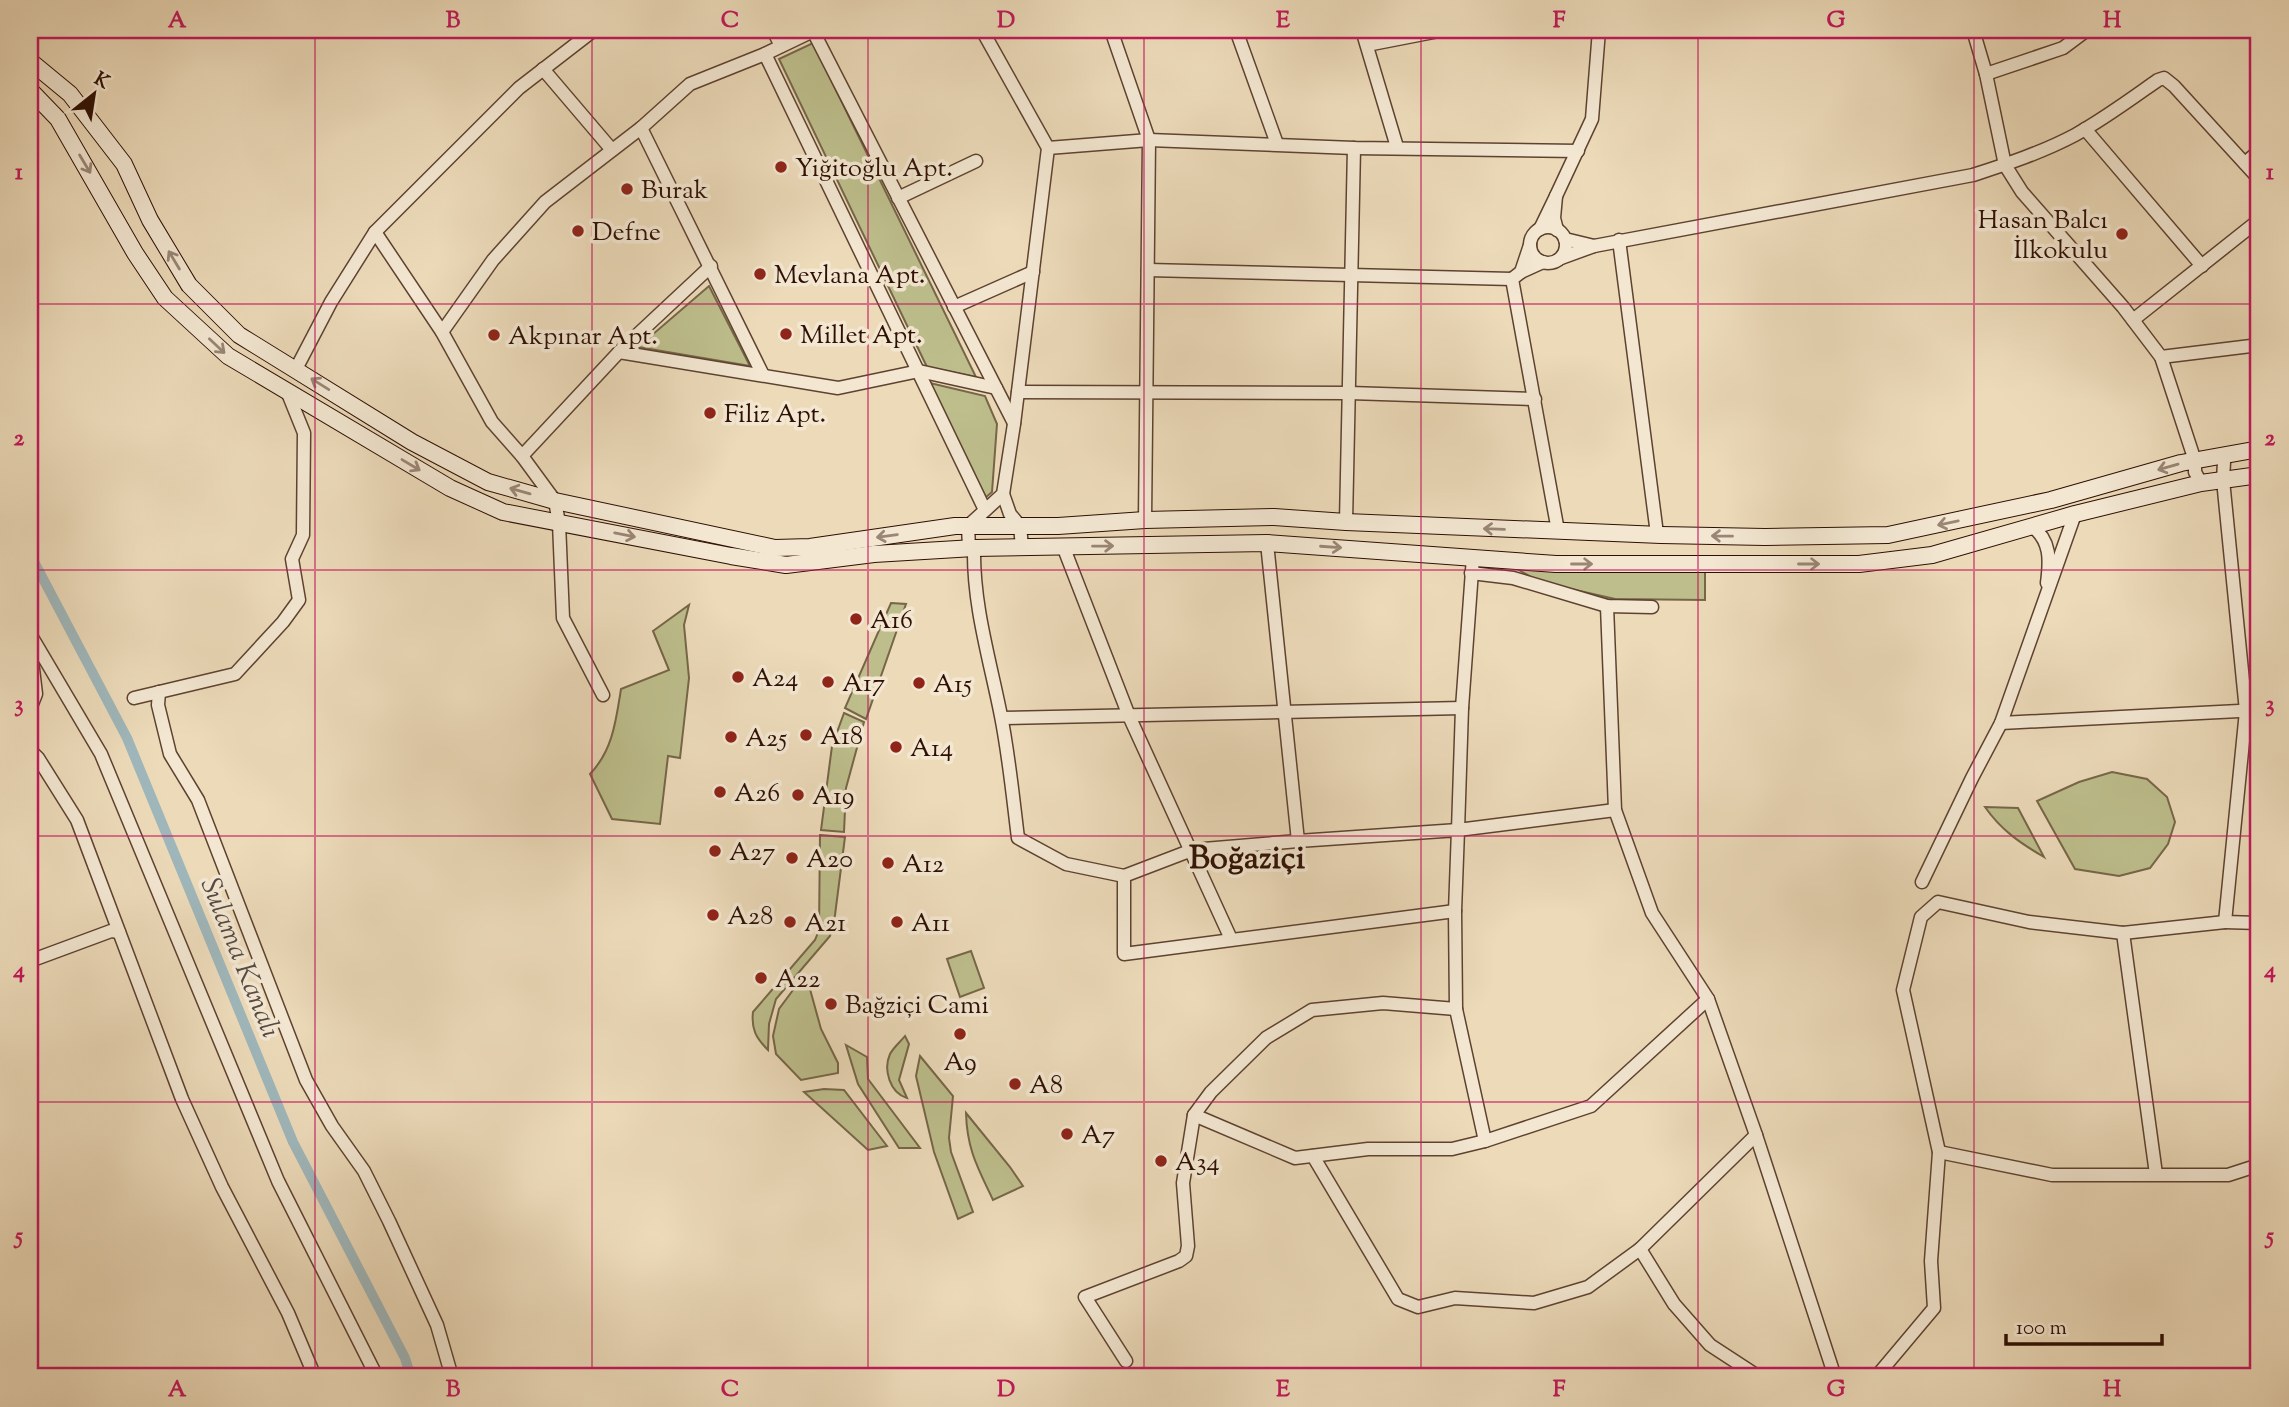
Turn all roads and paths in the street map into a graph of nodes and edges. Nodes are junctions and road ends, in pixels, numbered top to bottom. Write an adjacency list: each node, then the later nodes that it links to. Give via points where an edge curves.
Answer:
1 (594, 30): 16 (street)
2 (774, 30): 13 (street)
3 (814, 30): 13 (street); 34 (street)
4 (982, 30): 23 (street)
5 (1111, 30): 21 (street)
6 (1236, 30): 22 (street)
7 (1362, 30): 12 (street)
8 (1444, 30): 12 (street)
9 (1598, 30): 27 (street, via 1592,119)
10 (1973, 30): 17 (street)
11 (2087, 30): 17 (street, via 2063,48)
12 (1367, 45): 25 (street)
13 (781, 46): 14 (street)
14 (765, 54): 19 (street, via 691,84); 57 (street)
15 (30, 61): 56 (main road, one-way to 15, via 239,335 189,285 150,220 124,164 70,94)
16 (543, 69): 26 (street); 37 (street)
17 (1986, 74): 31 (street)
18 (30, 90): 60 (main road, one-way to 60, via 58,119 165,298 228,356)
19 (640, 128): 26 (street); 44 (street)
20 (2085, 129): 30 (street, via 2164,78); 31 (street); 45 (street)
21 (1149, 140): 22 (street); 23 (street); 46 (street)
22 (1277, 144): 24 (street)
23 (1048, 148): 47 (street)
24 (1354, 148): 25 (street); 48 (street)
25 (1397, 148): 27 (street)
26 (612, 150): 52 (street, via 545,202 493,260)
27 (1578, 151): 33 (street)
28 (2259, 151): 30 (street)
29 (976, 162): 34 (street)
30 (2245, 163): 32 (street)
31 (2005, 165): 39 (street, via 1973,175); 51 (street, via 2022,192)
32 (2259, 179)
33 (1556, 196): 36 (street); 38 (street, via 1554,218)
34 (898, 198): 50 (street)
35 (2259, 220): 45 (street)
36 (1540, 229): 38 (street); 40 (street)
37 (375, 232): 52 (street); 56 (street)
38 (1561, 234): 41 (street); 42 (street, via 1566,248)
39 (1619, 240): 41 (street); 84 (street)
40 (1530, 245): 43 (street, via 1535,258); 49 (street)
41 (1594, 246): 42 (street)
42 (1561, 258): 43 (street)
43 (1544, 262): 49 (street)
44 (710, 266): 54 (street); 58 (street)
45 (2202, 266): 51 (street)
46 (1148, 270): 48 (street); 62 (street)
47 (1032, 272): 50 (street); 61 (street)
48 (1353, 276): 49 (street); 63 (street)
49 (1516, 276): 64 (street)
50 (954, 307): 59 (street)
51 (2133, 320): 55 (street)
52 (442, 332): 67 (street, via 492,422)
53 (2259, 345): 55 (street)
54 (619, 352): 58 (street); 67 (street)
55 (2161, 357): 69 (street)
56 (296, 369): 74 (main road, one-way to 56, via 488,482 412,442)
57 (919, 371): 58 (street, via 838,388); 59 (street); 75 (street)
58 (763, 375)
59 (996, 388): 65 (street)
60 (287, 391): 79 (main road, one-way to 79, via 450,488 503,512); 95 (street, via 304,433 303,535 292,559 299,600 235,674)
61 (1018, 392): 62 (street); 65 (street)
62 (1148, 392): 63 (street); 77 (street)
63 (1350, 393): 64 (street); 78 (street)
64 (1535, 399): 83 (street)
65 (1014, 424): 73 (street)
66 (2259, 449): 68 (main road)
67 (522, 456): 74 (street)
68 (2221, 456): 69 (main road); 71 (street)
69 (2194, 461): 72 (street); 84 (main road, one-way to 84, via 2051,500 1888,535)
70 (2259, 475): 71 (main road)
71 (2222, 480): 72 (main road); 100 (street)
72 (2201, 483): 76 (main road)
73 (1003, 494): 75 (street); 81 (street)
74 (555, 501): 79 (street); 80 (main road, one-way to 74, via 775,548)
75 (985, 510): 80 (street)
76 (2075, 514): 82 (main road); 91 (street)
77 (1145, 520): 78 (main road, via 1274,517); 81 (main road)
78 (1346, 522): 83 (main road, one-way to 78)
79 (559, 523): 88 (main road, one-way to 88, via 786,565); 96 (street, via 563,618)
80 (968, 526): 81 (main road); 88 (street)
81 (1020, 526): 87 (street)
82 (2032, 526): 89 (main road, one-way to 82, via 1859,564 1932,555); 91 (street, via 2043,535 2048,549)
83 (1558, 531): 84 (main road)
84 (1657, 534)
85 (1267, 543): 86 (main road, one-way to 85); 89 (main road, one-way to 89); 101 (street)
86 (1063, 546): 87 (main road); 102 (street)
87 (1022, 547): 88 (main road)
88 (971, 548): 103 (street, via 977,605)
89 (1472, 565): 90 (street); 98 (street)
90 (1607, 606): 92 (street); 106 (street)
91 (2044, 606): 104 (street)
92 (1652, 607)
93 (30, 634): 131 (street, via 101,754 278,1181)
94 (30, 644): 99 (street, via 36,694)
95 (159, 692): 97 (street); 132 (street, via 170,754 198,800 306,1080 389,1220 437,1325)
96 (603, 695)
97 (134, 698)
98 (1462, 708): 101 (street); 107 (street)
99 (30, 709)
100 (2253, 711): 104 (street); 113 (street)
101 (1284, 713): 102 (street); 108 (street)
102 (1129, 716): 103 (street); 109 (street)
103 (1002, 718): 110 (street, via 1018,838 1066,864)
104 (2001, 723): 111 (street)
105 (30, 750): 115 (street, via 77,820)
106 (1615, 810): 107 (street); 119 (street, via 1652,913)
107 (1458, 830): 108 (street); 112 (street)
108 (1298, 841): 109 (street)
109 (1192, 850): 110 (street); 117 (street)
110 (1124, 876): 117 (street, via 1124,954)
111 (1922, 882)
112 (1455, 911): 117 (street); 120 (street)
113 (2225, 922): 114 (street); 116 (street)
114 (2259, 923)
115 (119, 932): 118 (street); 130 (street, via 182,1099)
116 (2123, 933): 124 (street, via 2029,922 1938,902 1921,917 1903,990); 127 (street)
117 (1231, 939)
118 (30, 961)
119 (1708, 999): 122 (street); 123 (street, via 1591,1106)
120 (1456, 1009): 121 (street, via 1383,1003 1312,1010 1266,1038); 123 (street)
121 (1194, 1115): 125 (street, via 1295,1158); 129 (street, via 1183,1183 1186,1256 1085,1297)
122 (1756, 1135): 128 (street); 134 (street)
123 (1485, 1141): 125 (street, via 1452,1149 1368,1149)
124 (1939, 1152): 127 (street, via 2052,1175); 135 (street, via 1931,1261 1934,1308)
125 (1313, 1156): 128 (street, via 1398,1299 1418,1307 1454,1298 1534,1303 1588,1287)
126 (2259, 1165): 127 (street, via 2228,1175)
127 (2156, 1174)
128 (1640, 1249): 133 (street, via 1674,1304 1710,1345)
129 (1126, 1361)
130 (315, 1377)
131 (377, 1377)
132 (452, 1377)
133 (1759, 1377)
134 (1835, 1377)
135 (1877, 1377)

